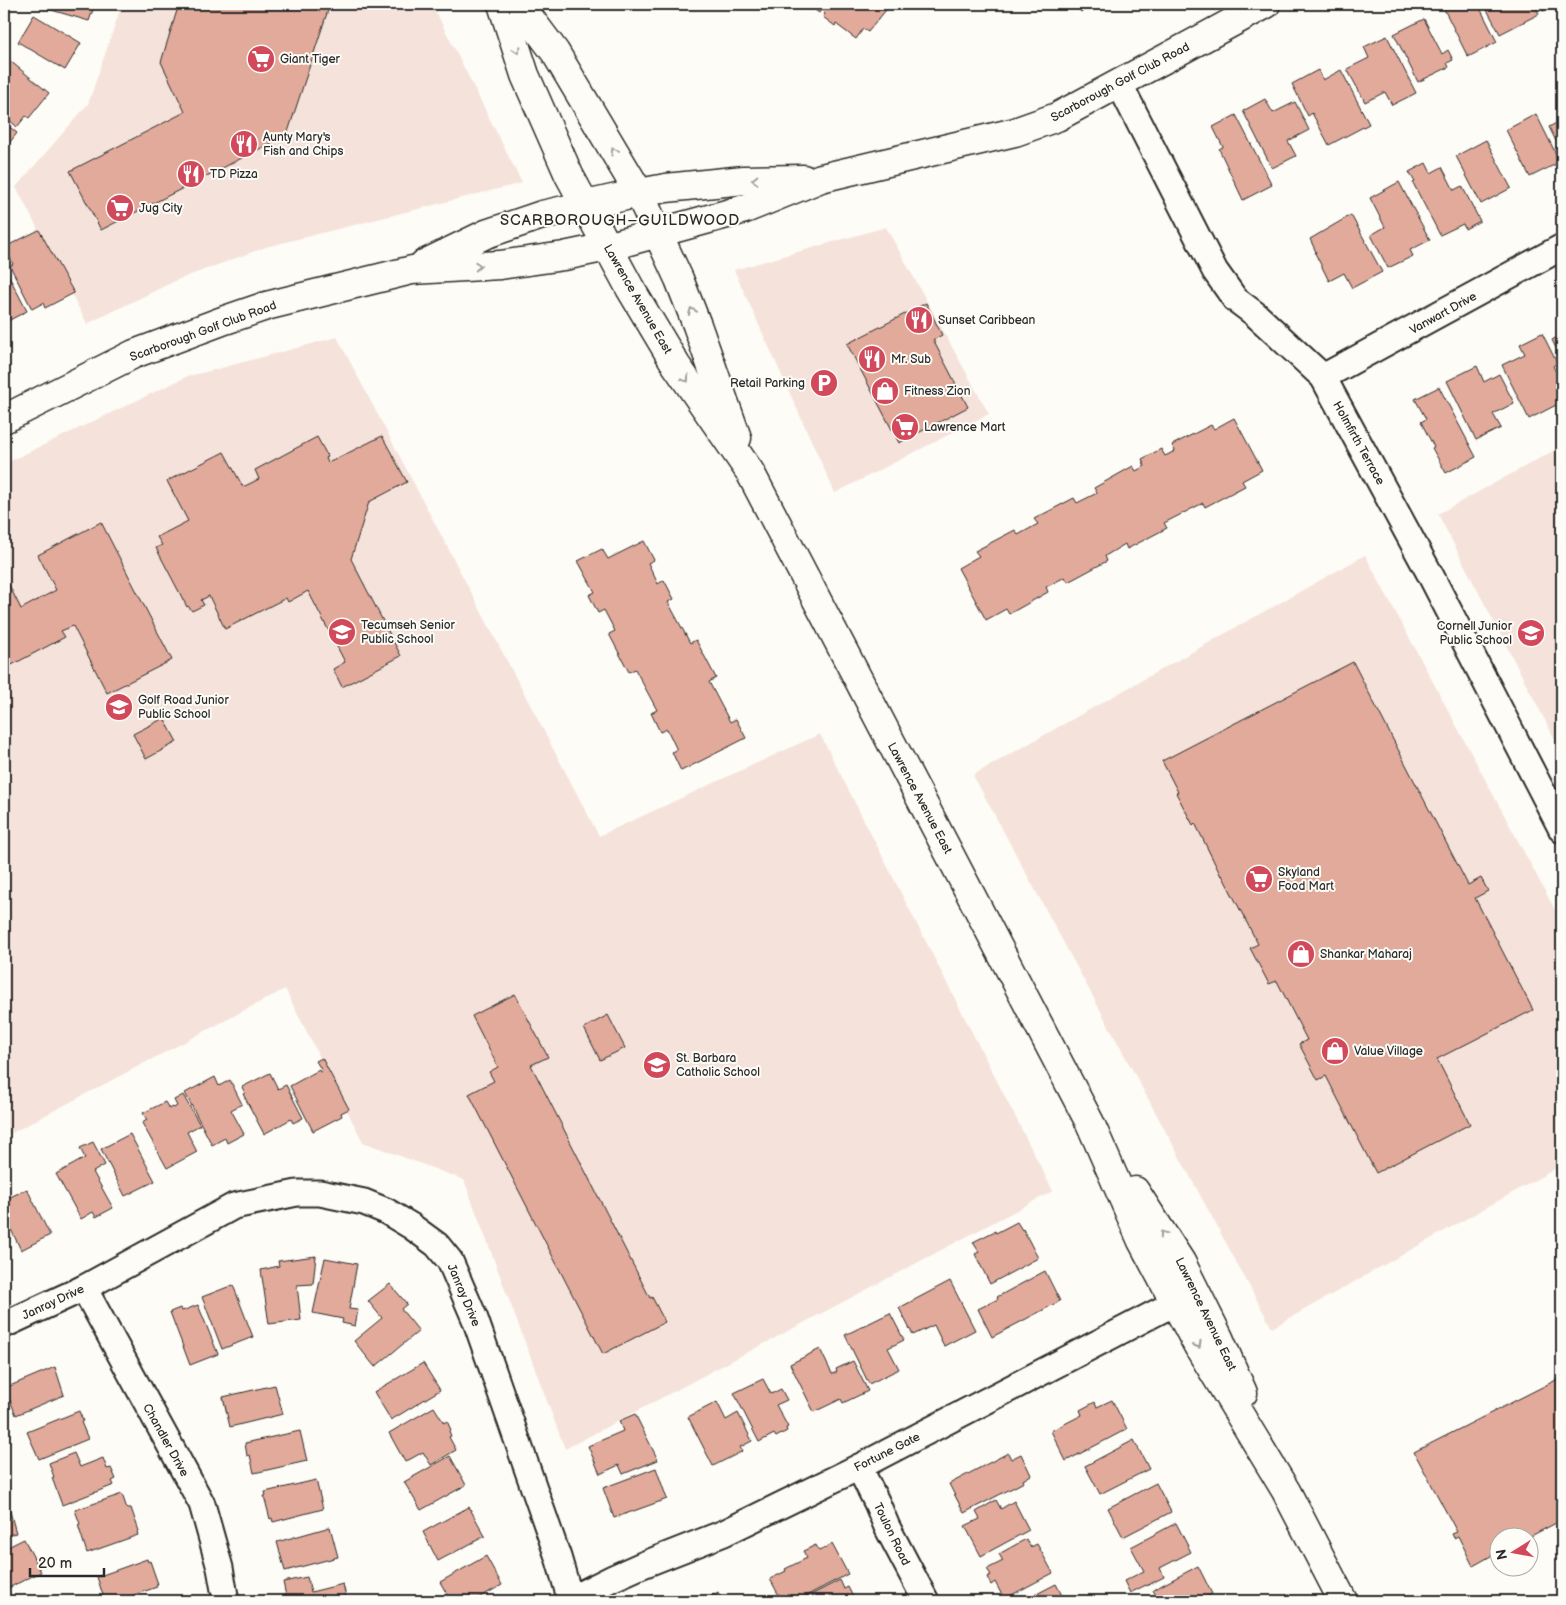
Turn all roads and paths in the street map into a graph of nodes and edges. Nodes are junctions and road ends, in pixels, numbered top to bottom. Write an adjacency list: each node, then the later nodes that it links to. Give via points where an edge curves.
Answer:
1 (502, 4): 7 (main road, Lawrence Avenue East, one-way to 7, via 525,75)
2 (519, 4): 6 (main road, Lawrence Avenue East, one-way to 2, via 555,52)
3 (1266, 4): 4 (main road, Scarborough Golf Club Road)
4 (1119, 83): 5 (main road, Scarborough Golf Club Road, via 1057,117 1015,132); 12 (street, Holmfirth Terrace, via 1215,271 1235,299)
5 (821, 178): 6 (main road, Scarborough Golf Club Road, one-way to 6, via 744,180); 8 (main road, Scarborough Golf Club Road, via 745,210)
6 (638, 193): 7 (main road, Scarborough Golf Club Road); 8 (main road, Lawrence Avenue East)
7 (585, 206): 9 (main road, Lawrence Avenue East); 11 (main road, Scarborough Golf Club Road, via 542,215 486,234)
8 (658, 234): 9 (main road, Scarborough Golf Club Road); 14 (main road, Lawrence Avenue East, one-way to 8, via 698,325)
9 (607, 247): 11 (main road, Scarborough Golf Club Road, one-way to 9, via 500,265); 14 (main road, Lawrence Avenue East, one-way to 14, via 676,365)
10 (1562, 247): 12 (street, Vanwart Drive)
11 (412, 270): 13 (main road, Scarborough Golf Club Road, via 266,306 225,320 134,354)
12 (1323, 378): 15 (street, Holmfirth Terrace, via 1432,576)
13 (4, 418)
14 (750, 472): 17 (main road, Lawrence Avenue East, via 1090,1123 1142,1241)
15 (1562, 830)
16 (84, 1288): 18 (street, Janray Drive); 20 (street, Janray Drive, via 234,1206 268,1198 320,1193 364,1202 411,1226 437,1245 450,1261 475,1319); 21 (street, Chandler Drive, via 202,1504)
17 (1186, 1297): 19 (street, Fortune Gate); 23 (main road, Lawrence Avenue East, via 1219,1338 1286,1491)
18 (4, 1325)
19 (859, 1467): 20 (street, Fortune Gate, via 724,1533 640,1566); 22 (street, Toulon Road)
20 (571, 1600)
21 (226, 1601)
22 (926, 1601)
23 (1343, 1601)

